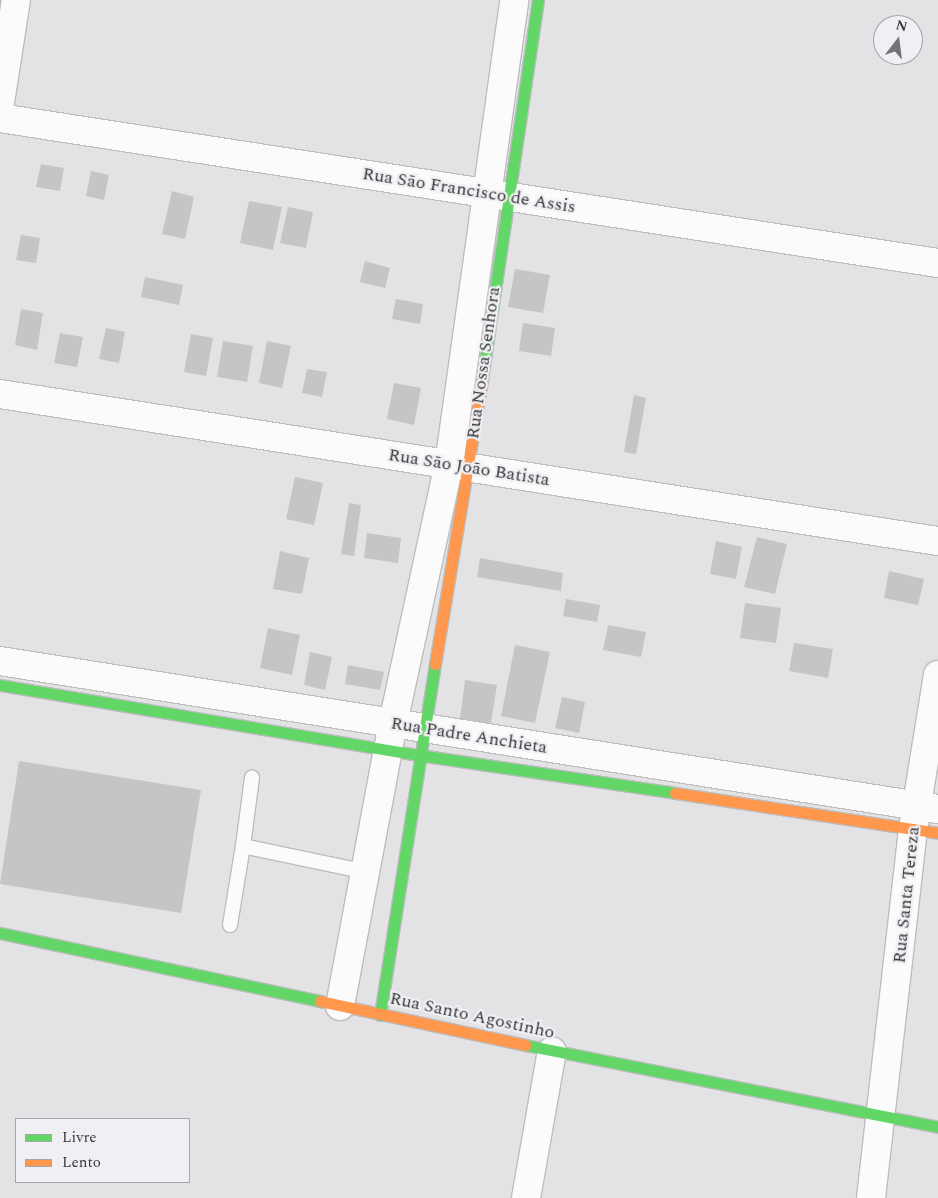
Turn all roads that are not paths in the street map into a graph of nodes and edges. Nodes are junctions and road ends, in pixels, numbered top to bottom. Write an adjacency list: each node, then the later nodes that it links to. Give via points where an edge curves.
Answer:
1 (16, 0): 5 (street)
2 (514, 0): 4 (street, Rua Nossa Senhora)
3 (538, 0): 4 (street, Rua Nossa Senhora)
4 (520, 42): 7 (street, Rua Nossa Senhora)
5 (0, 102)
6 (0, 118): 7 (street, Rua São Francisco de Assis)
7 (496, 195): 8 (street, Rua São Francisco de Assis); 10 (street, Rua Nossa Senhora)
8 (938, 263)
9 (0, 394): 10 (street, Rua São João Batista)
10 (459, 467): 11 (street, Rua São João Batista); 15 (street, Rua Nossa Senhora); 16 (street, Rua Nossa Senhora)
11 (938, 541)
12 (0, 661): 15 (street, Rua Padre Anchieta)
13 (938, 675): 18 (street, Rua Santa Tereza)
14 (0, 685): 15 (street, Rua Padre Anchieta)
15 (391, 736): 16 (street, Rua Padre Anchieta); 20 (street, Rua Nossa Senhora)
16 (421, 742): 18 (street, Rua Padre Anchieta); 21 (street, Rua Nossa Senhora)
17 (252, 778): 19 (lane)
18 (927, 819): 27 (street, Rua Santa Tereza)
19 (243, 846): 20 (lane); 22 (lane)
20 (364, 882): 21 (street); 24 (street, Rua Nossa Senhora)
21 (397, 901): 25 (street, Rua Nossa Senhora)
22 (230, 925)
23 (0, 933): 24 (street, Rua Santo Agostinho)
24 (340, 1006): 25 (street, Rua Santo Agostinho)
25 (380, 1014): 26 (street, Rua Santo Agostinho)
26 (552, 1051): 27 (street, Rua Santo Agostinho); 29 (street)
27 (882, 1116): 28 (street, Rua Santo Agostinho); 30 (street, Rua Santa Tereza)
28 (938, 1127)
29 (526, 1198)
30 (871, 1198)

